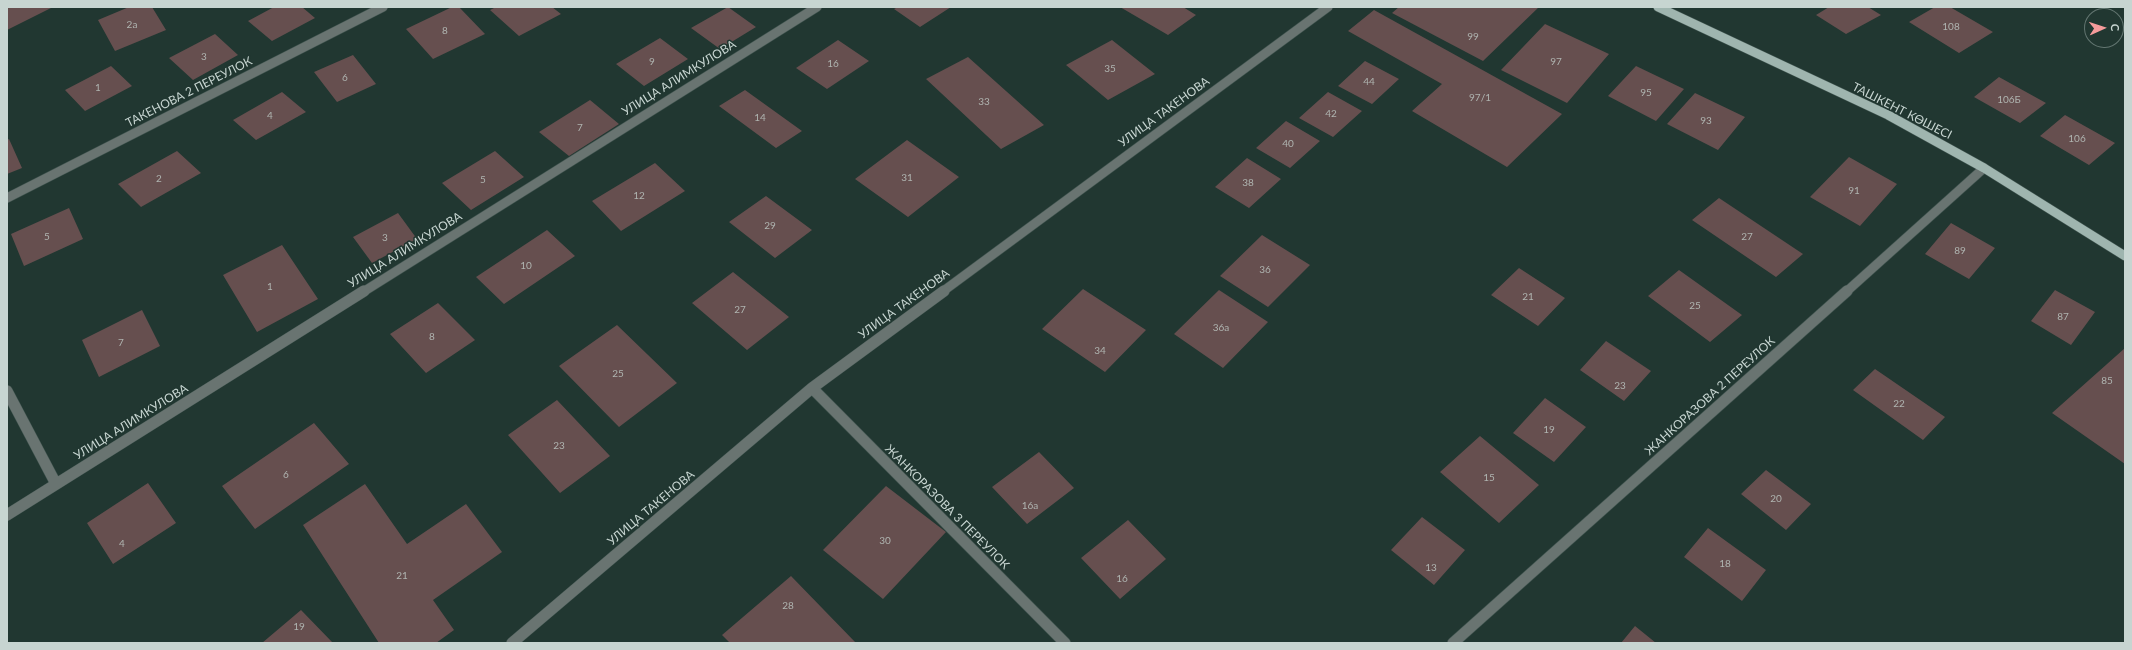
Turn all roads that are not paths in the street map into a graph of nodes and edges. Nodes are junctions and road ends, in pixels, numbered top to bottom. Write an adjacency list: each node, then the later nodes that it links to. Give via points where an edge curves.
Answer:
1 (383, 7): 6 (street, ТАКЕНОВА 2 ПЕРЕУЛОК)
2 (817, 7): 10 (street, УЛИЦА АЛИМКУЛОВА)
3 (1328, 7): 8 (street, УЛИЦА ТАКЕНОВА)
4 (1658, 7): 5 (main road, ТАШКЕНТ КӨШЕСІ, via 1888,115)
5 (1984, 168): 7 (main road, ТАШКЕНТ КӨШЕСІ); 14 (street, ЖАНКОРАЗОВА 2 ПЕРЕУЛОК)
6 (7, 198)
7 (2125, 256)
8 (812, 388): 12 (street, УЛИЦА ТАКЕНОВА); 13 (street, ЖАНКОРАЗОВА 3 ПЕРЕУЛОК)
9 (7, 390): 10 (street)
10 (56, 484): 11 (street, УЛИЦА АЛИМКУЛОВА)
11 (7, 515)
12 (512, 643)
13 (1064, 643)
14 (1453, 643)

